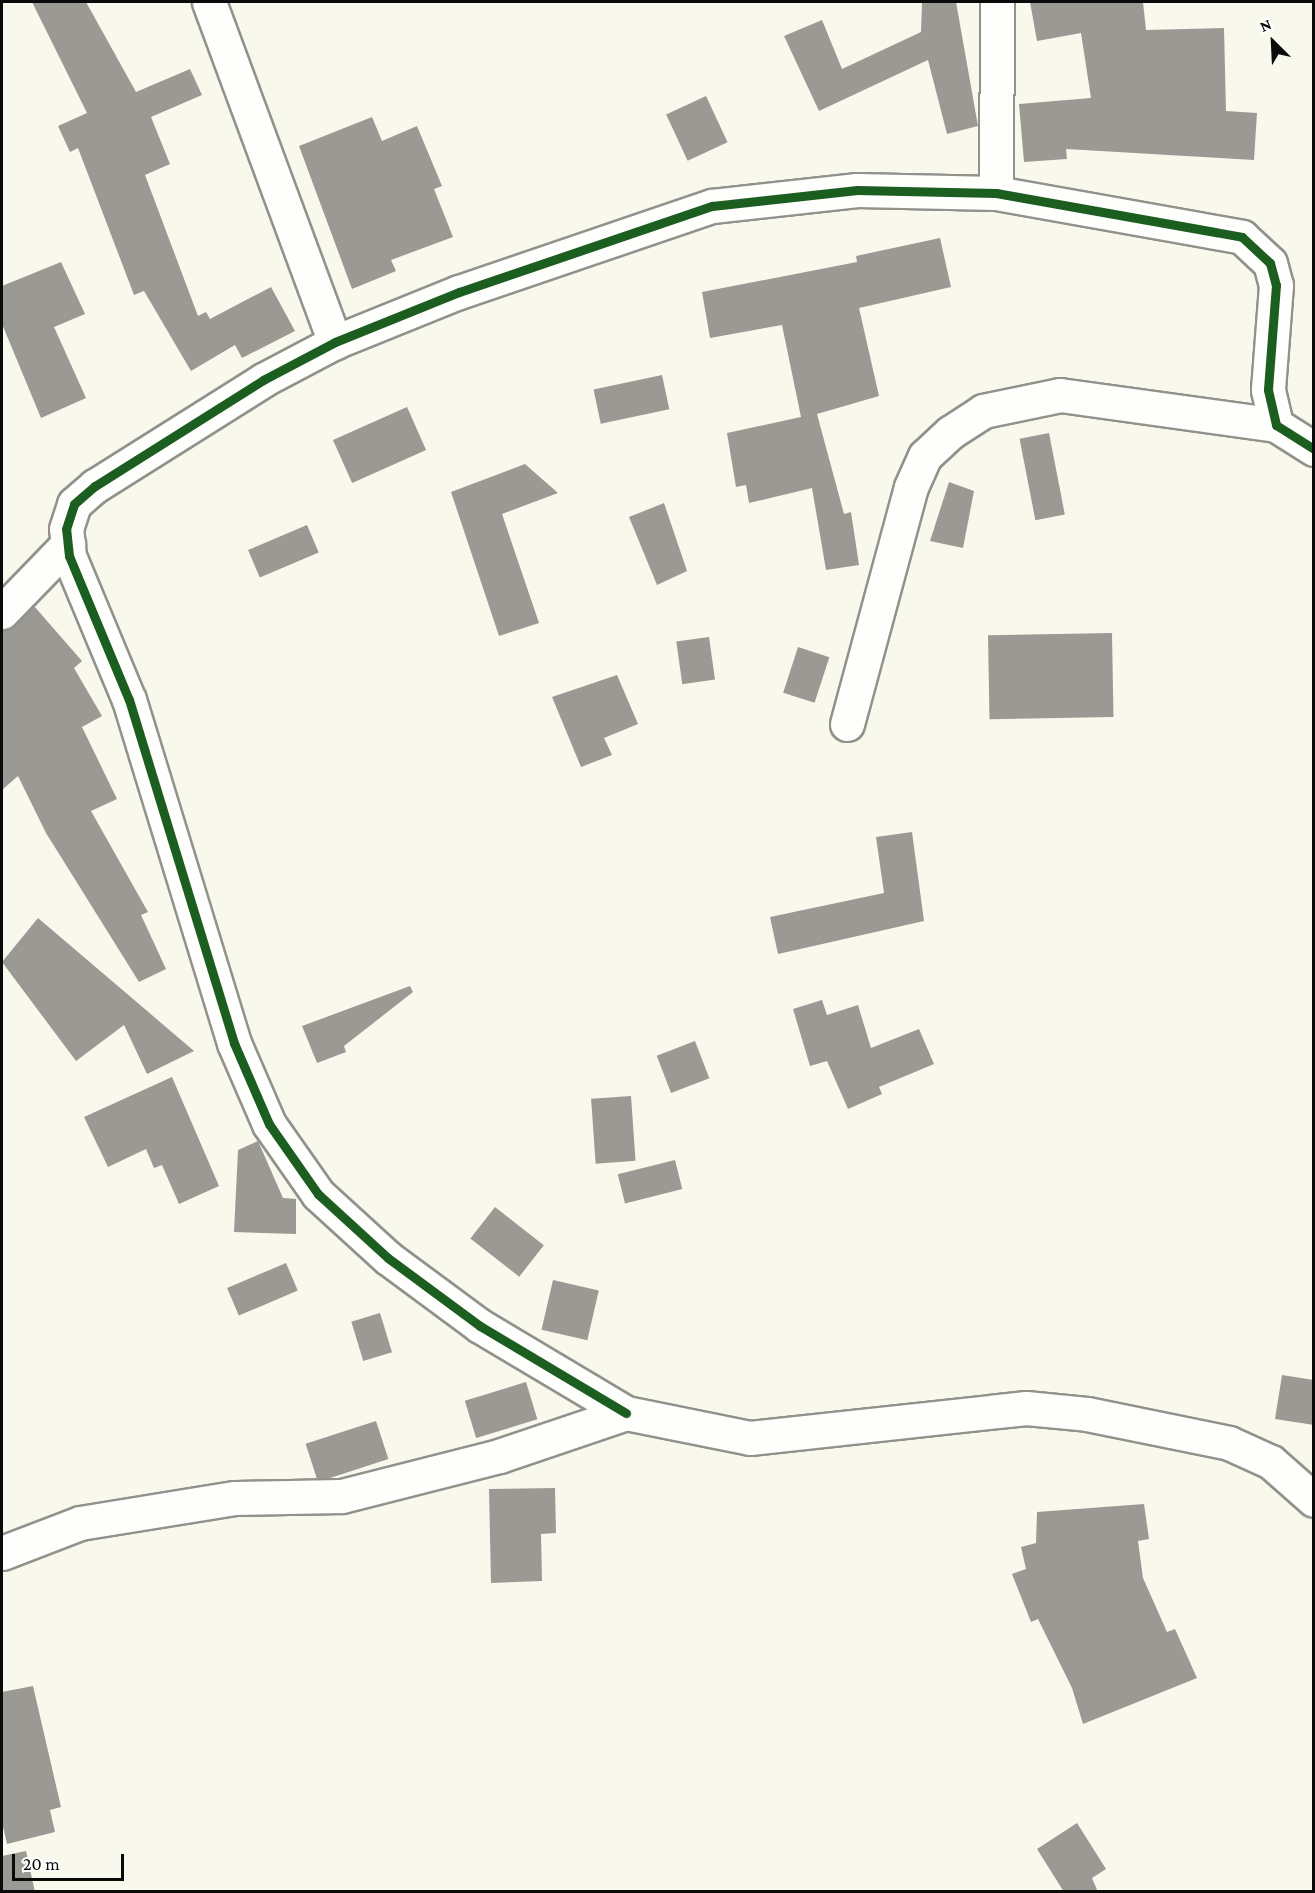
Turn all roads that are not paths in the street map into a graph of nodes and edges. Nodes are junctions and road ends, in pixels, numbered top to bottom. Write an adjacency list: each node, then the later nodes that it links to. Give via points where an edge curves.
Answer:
1 (209, 2): 4 (street)
2 (997, 2): 3 (street)
3 (996, 193): 4 (street, via 857,190 712,206 459,292); 5 (street, via 1213,228 1257,247 1270,263 1276,285 1268,390)
4 (335, 342): 7 (street, via 95,486 74,504)
5 (1276, 425): 6 (street); 9 (street, via 1060,395 983,411 951,432 925,456 911,487)
6 (1314, 449)
7 (68, 544): 8 (street); 10 (street, via 129,700 245,1072 294,1164 346,1224 397,1265 480,1326)
8 (2, 612)
9 (847, 724)
10 (626, 1413): 11 (street, via 750,1438 1026,1408 1087,1414 1229,1443 1271,1462); 12 (street, via 499,1456 342,1496 235,1498 80,1523)
11 (1314, 1500)
12 (2, 1553)

